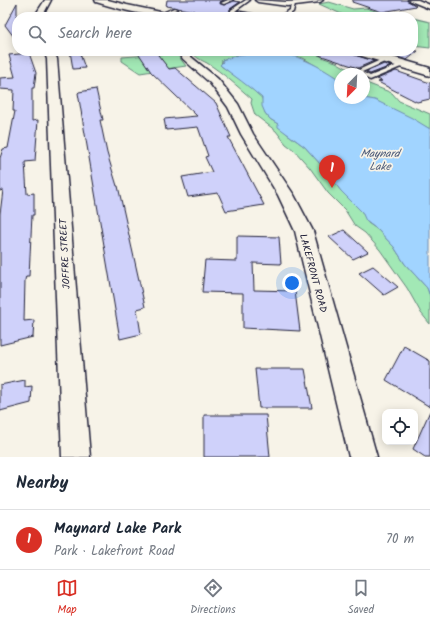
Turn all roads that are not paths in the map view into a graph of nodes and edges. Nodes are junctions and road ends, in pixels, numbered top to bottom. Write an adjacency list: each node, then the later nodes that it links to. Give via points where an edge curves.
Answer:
1 (48, 0): 14 (street)
2 (100, 0): 12 (main road)
3 (127, 0): 12 (main road)
4 (139, 0): 12 (main road)
5 (231, 0): 10 (lane)
6 (248, 0): 16 (lane, via 232,11)
7 (258, 0): 11 (street)
8 (320, 0): 11 (street)
9 (411, 0): 13 (street)
10 (223, 3)
11 (293, 4): 17 (lane)
12 (116, 5): 15 (main road)
13 (430, 7)
14 (41, 12)
15 (147, 12)
16 (237, 12)
17 (290, 12)
18 (51, 56): 26 (street, JOFFRE STREET)
19 (186, 56): 27 (street, LAKEFRONT ROAD, via 214,81 234,106 247,134 286,195 304,231)
20 (376, 56): 21 (main road)
21 (387, 59): 22 (main road); 23 (lane)
22 (405, 64): 24 (main road); 25 (lane)
23 (366, 68)
24 (430, 72)
25 (370, 78)
26 (76, 457)
27 (363, 457)

